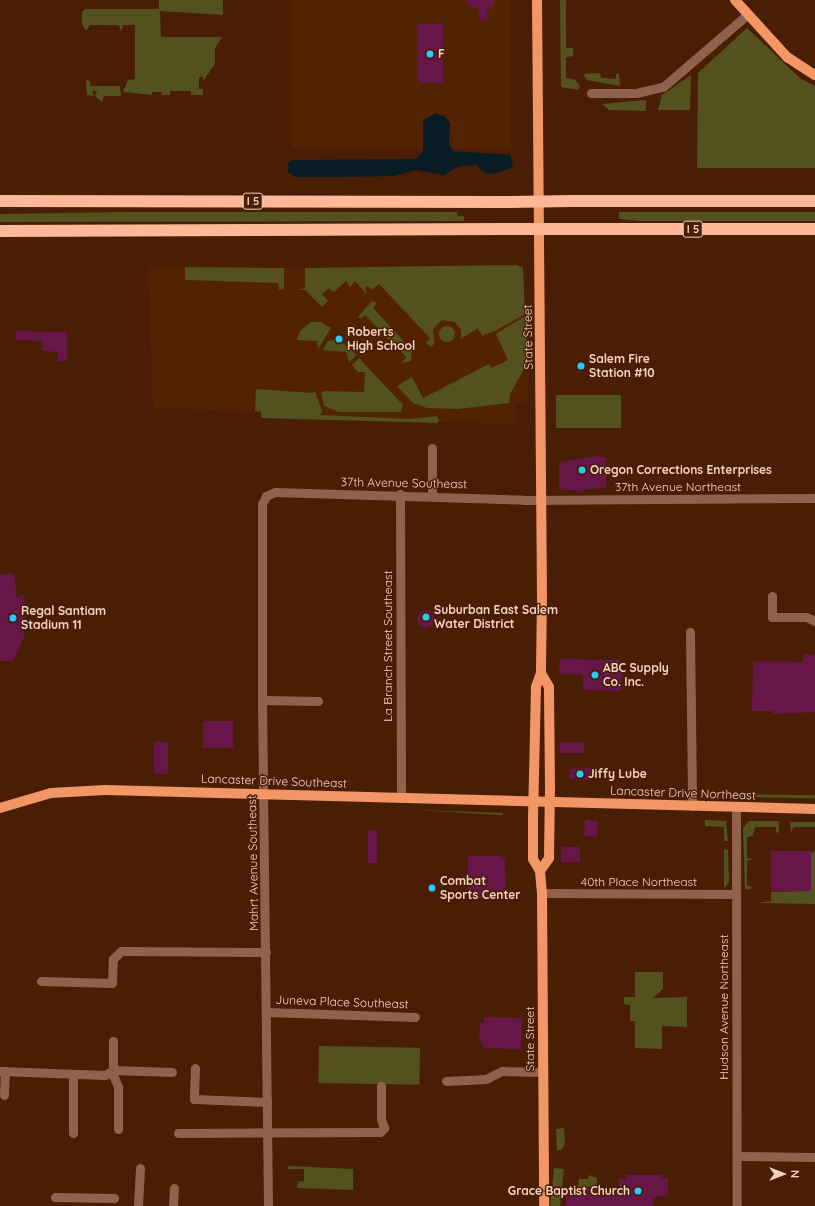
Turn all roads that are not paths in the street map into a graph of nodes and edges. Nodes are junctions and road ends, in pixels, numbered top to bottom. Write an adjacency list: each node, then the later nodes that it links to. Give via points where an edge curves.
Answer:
1 (537, 0): 15 (main road, State Street)
2 (735, 0): 3 (main road)
3 (748, 14): 4 (main road, via 787,57); 5 (street, via 663,87 636,93)
4 (815, 75)
5 (591, 93)
6 (0, 201): 7 (highway, I 5, bridge)
7 (815, 202)
8 (815, 230): 9 (highway, I 5, bridge)
9 (0, 231)
10 (432, 448): 12 (street)
11 (400, 494): 12 (street, 37th Avenue Southeast); 13 (street, 37th Avenue Southeast, via 275,492); 23 (street, La Branch Street Southeast)
12 (432, 495): 15 (street, 37th Avenue Southeast)
13 (266, 496): 20 (street, Mahrt Avenue Southeast, via 262,504)
14 (815, 498): 15 (street, 37th Avenue Northeast)
15 (542, 499): 19 (main road, State Street)
16 (772, 596): 17 (street, via 772,617 806,617)
17 (815, 621)
18 (690, 632): 26 (street)
19 (541, 673): 24 (main road, State Street, via 536,687); 25 (main road, State Street, via 549,687)
20 (262, 700): 21 (street); 22 (street, Mahrt Avenue Southeast)
21 (318, 701)
22 (265, 794): 23 (main road, Lancaster Drive Southeast); 28 (main road, Lancaster Drive Southeast, via 71,791 33,796); 33 (street, Mahrt Avenue Southeast)
23 (401, 798): 24 (main road, Lancaster Drive Southeast)
24 (534, 802): 25 (main road, Lancaster Drive Southeast); 30 (main road, State Street, via 533,859)
25 (549, 803): 26 (main road, Lancaster Drive Northeast); 30 (main road, State Street, via 549,858)
26 (692, 806): 27 (main road, Lancaster Drive Northeast)
27 (736, 807): 29 (main road, Lancaster Drive Northeast); 32 (street, Hudson Avenue Northeast)
28 (0, 808)
29 (815, 809)
30 (540, 871): 31 (main road, State Street)
31 (542, 893): 32 (street, 40th Place Northeast); 42 (main road, State Street)
32 (736, 894): 52 (street, Hudson Avenue Northeast)
33 (266, 952): 34 (street, via 116,953 112,983); 35 (street, Mahrt Avenue Southeast)
34 (42, 981)
35 (267, 1012): 36 (street, Juneva Place Southeast); 47 (street, Mahrt Avenue Southeast)
36 (415, 1017)
37 (113, 1041): 39 (street)
38 (195, 1068): 47 (street, via 194,1099)
39 (113, 1070): 41 (street); 43 (street, via 105,1075); 48 (street, via 118,1087)
40 (2, 1071): 43 (street); 46 (street)
41 (172, 1072)
42 (543, 1072): 44 (street, via 502,1071 486,1079); 62 (main road, State Street)
43 (73, 1074): 49 (street)
44 (446, 1080)
45 (381, 1086): 51 (street, via 382,1132)
46 (4, 1095)
47 (267, 1102): 51 (street, Mahrt Avenue Southeast)
48 (118, 1129)
49 (73, 1133)
50 (178, 1133): 51 (street)
51 (267, 1134): 61 (street, Mahrt Avenue Southeast)
52 (737, 1156): 53 (street); 63 (street, Hudson Avenue Northeast)
53 (815, 1157)
54 (140, 1168): 59 (street)
55 (174, 1188): 60 (street)
56 (55, 1198): 58 (street)
57 (114, 1198): 58 (street)
58 (73, 1202)
59 (138, 1206)
60 (174, 1206)
61 (268, 1206)
62 (544, 1206)
63 (738, 1206)

